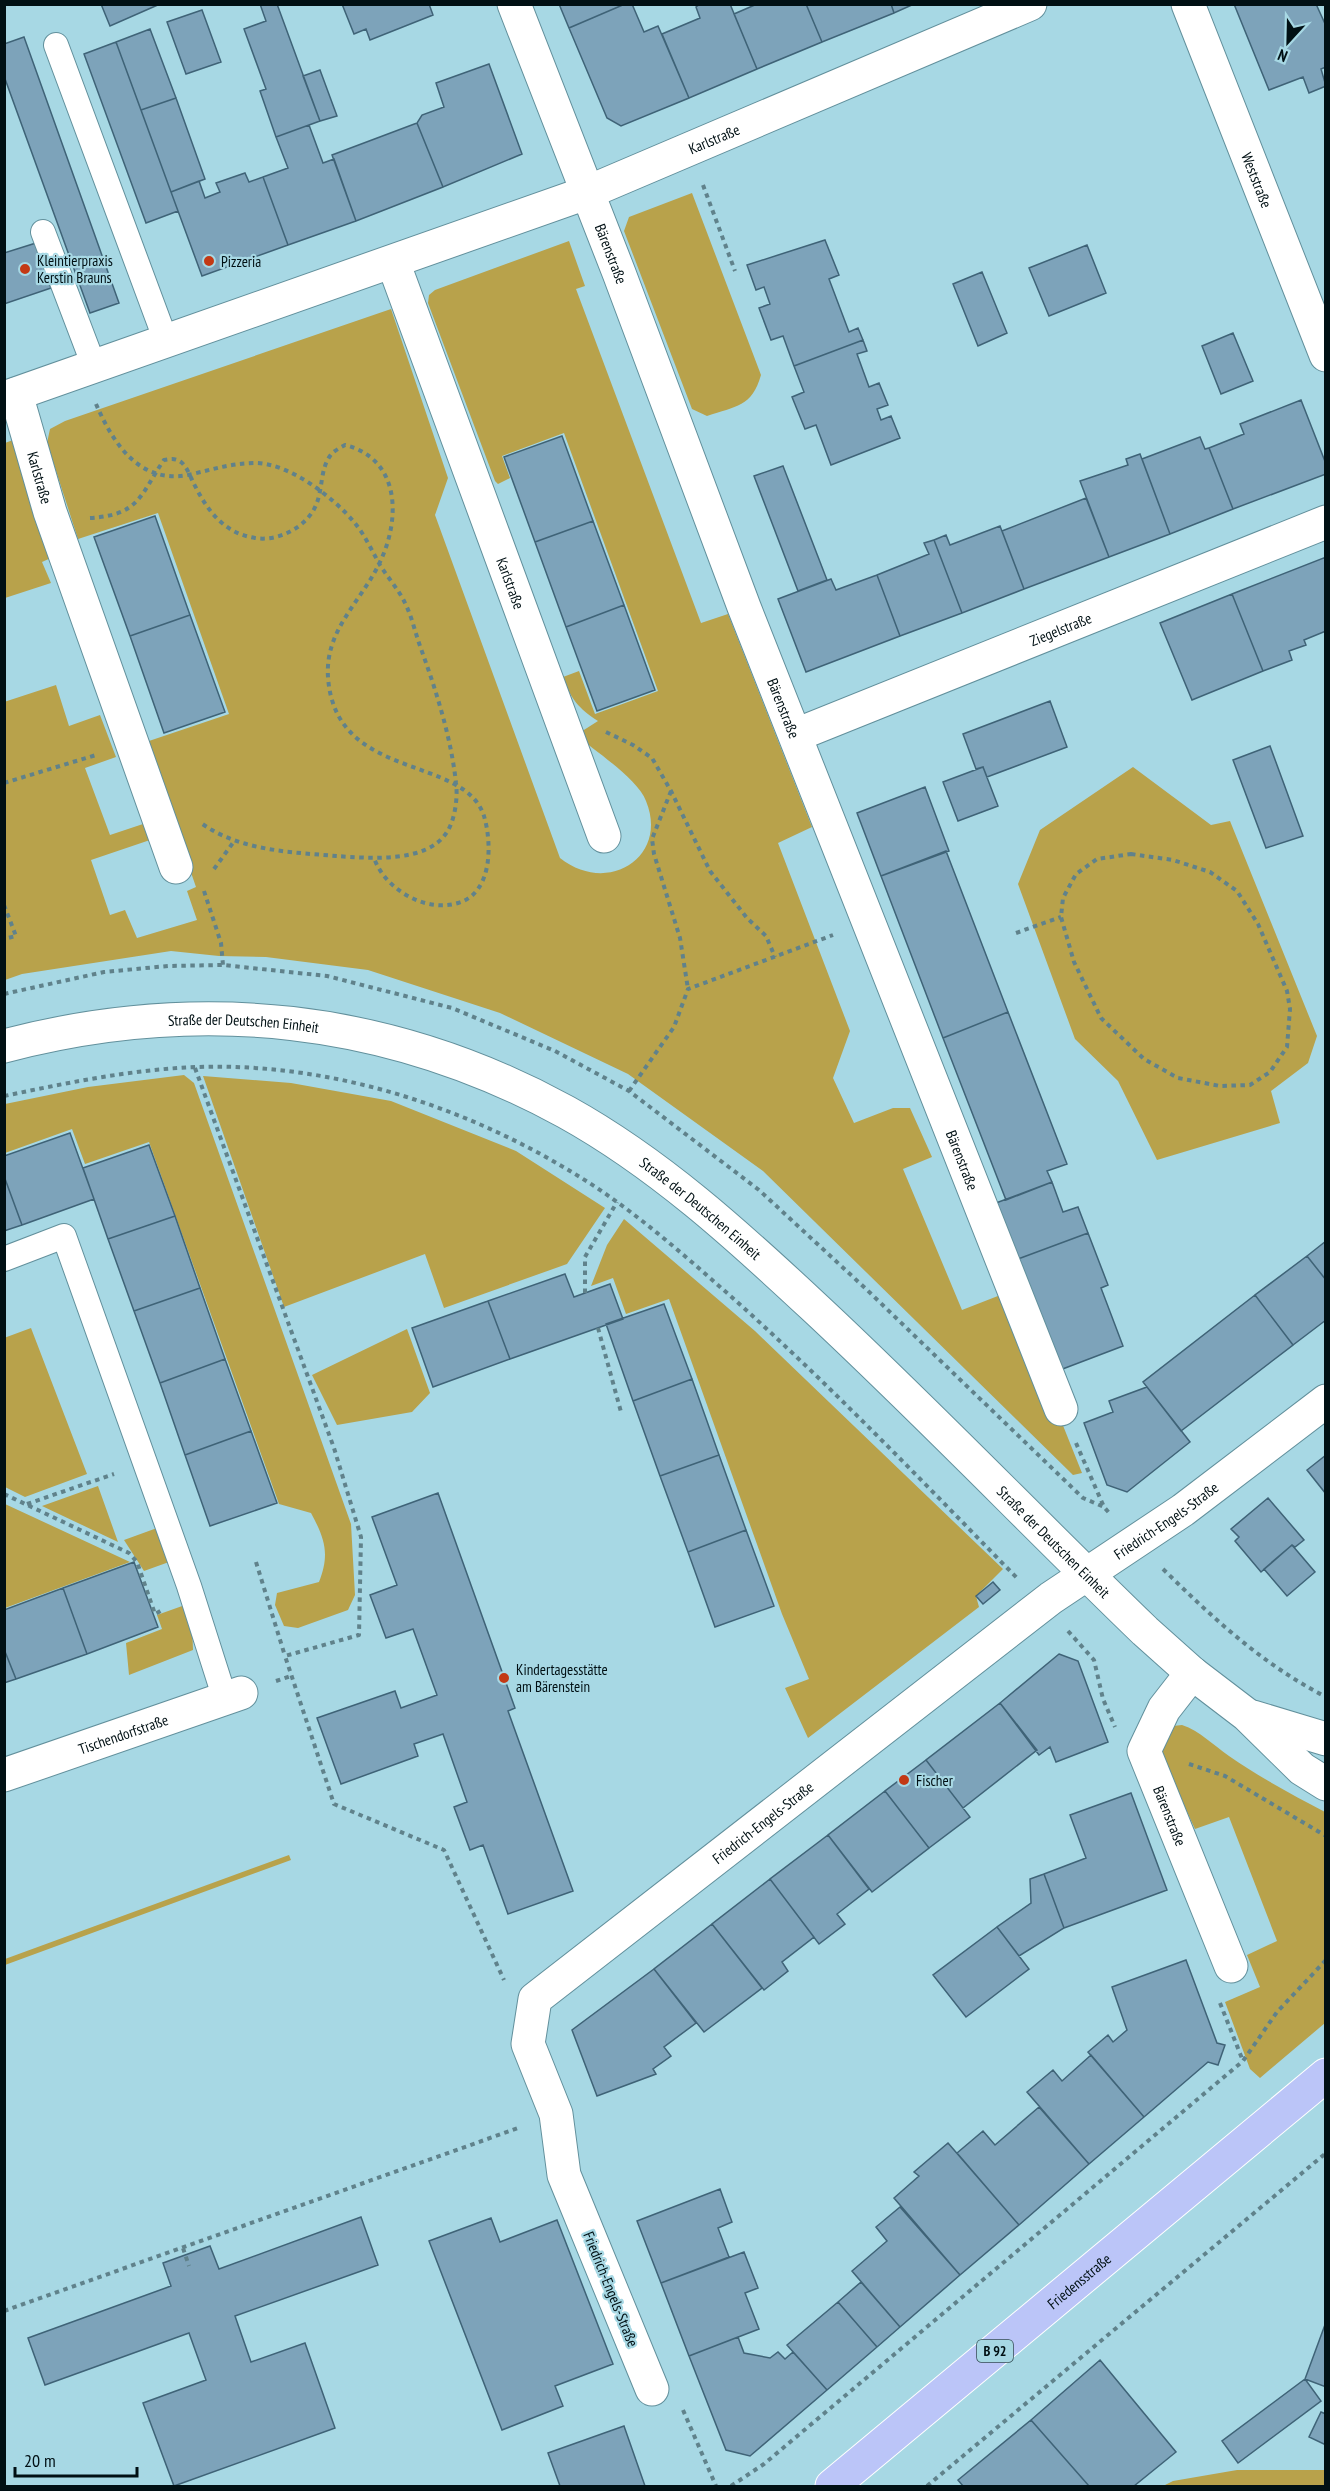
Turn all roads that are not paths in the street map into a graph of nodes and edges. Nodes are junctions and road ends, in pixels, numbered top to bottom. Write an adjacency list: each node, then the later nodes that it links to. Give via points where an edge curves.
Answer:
1 (514, 4): 5 (street, Bärenstraße)
2 (1030, 4): 5 (street, Karlstraße)
3 (1188, 4): 9 (street, Weststraße)
4 (56, 45): 8 (lane)
5 (586, 193): 7 (street, Karlstraße); 13 (street, Bärenstraße)
6 (43, 232): 10 (lane)
7 (393, 262): 8 (street, Karlstraße); 14 (street, Karlstraße)
8 (166, 340): 10 (street, Karlstraße)
9 (1326, 355)
10 (94, 366): 11 (street, Karlstraße)
11 (10, 396): 15 (street, Karlstraße)
12 (1326, 522): 13 (street, Ziegelstraße)
13 (796, 735): 19 (street, Bärenstraße)
14 (604, 836)
15 (176, 867)
16 (4, 1046): 20 (street, Straße der Deutschen Einheit, via 48,1034 137,1022 229,1017 308,1024 376,1038 506,1082 611,1140 710,1213 858,1347)
17 (4, 1258): 22 (lane, via 63,1236 193,1598)
18 (1326, 1401): 20 (street, Friedrich-Engels-Straße, via 1183,1510)
19 (1062, 1409)
20 (1085, 1573): 21 (street, Straße der Deutschen Einheit); 29 (street, Friedrich-Engels-Straße, via 535,1999 528,2044 556,2114 564,2175)
21 (1192, 1673): 23 (street, Straße der Deutschen Einheit); 27 (street, Bärenstraße, via 1164,1709 1144,1752)
22 (233, 1696): 25 (street, Tischendorfstraße)
23 (1247, 1715): 24 (street, Straße der Deutschen Einheit); 26 (street, Straße der Deutschen Einheit, via 1302,1769)
24 (1326, 1739)
25 (4, 1775)
26 (1326, 1784)
27 (1231, 1966)
28 (1323, 2082): 30 (main road, Friedensstraße / B 92)
29 (652, 2389)
30 (832, 2487)

